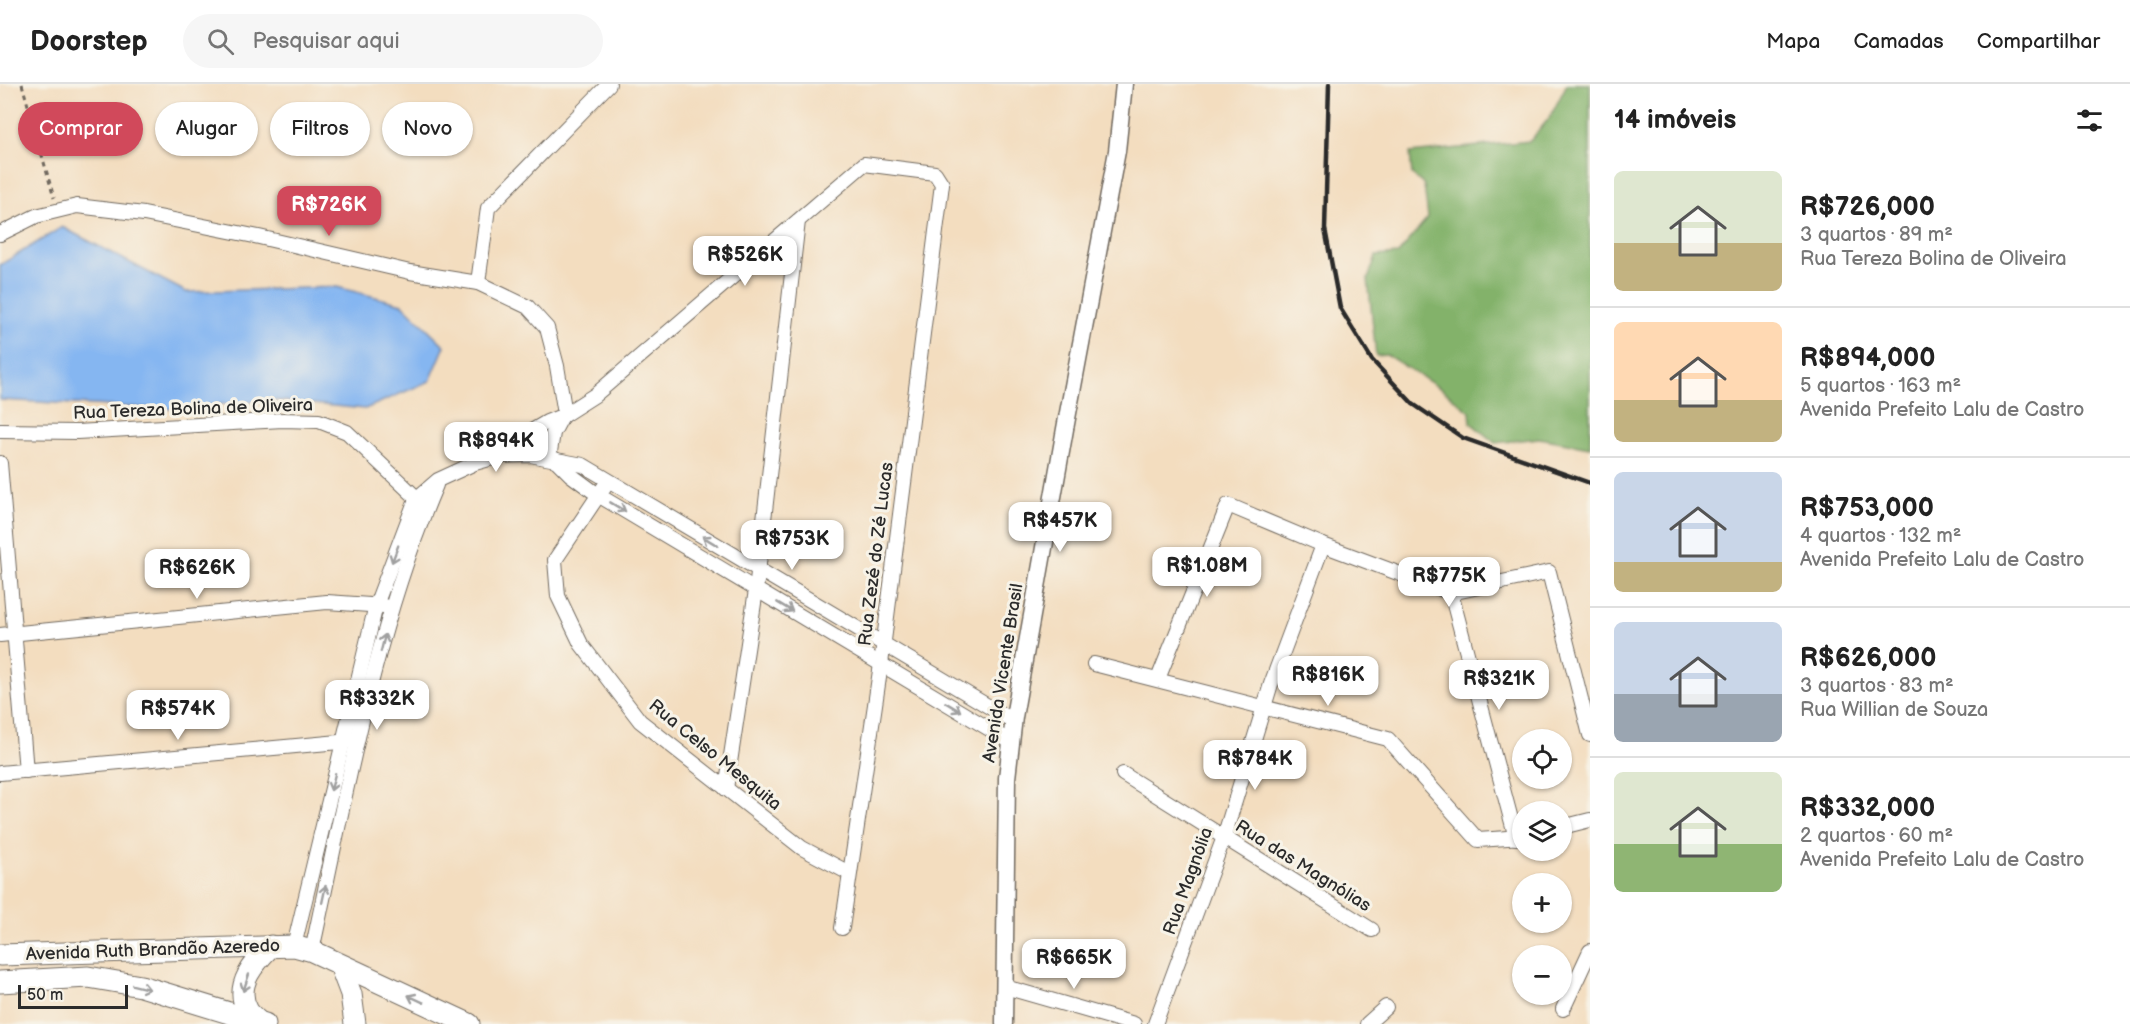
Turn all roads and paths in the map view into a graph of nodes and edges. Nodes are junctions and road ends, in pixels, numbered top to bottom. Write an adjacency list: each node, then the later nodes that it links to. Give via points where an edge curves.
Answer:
1 (22, 84): 4 (path)
2 (609, 84): 7 (street, via 488,208)
3 (1124, 84): 29 (street, Avenida Vicente Brasil, via 1117,151)
4 (57, 211): 6 (street, via 36,216); 7 (street, via 77,206 144,214 410,273)
5 (798, 221): 8 (street, via 595,395); 18 (street); 24 (street, Rua Zezé do Zé Lucas, via 864,164 935,172 942,183)
6 (0, 234)
7 (478, 284): 8 (street, via 528,307 548,328)
8 (563, 415): 10 (street, via 530,432); 11 (street, via 553,433)
9 (0, 431): 16 (street, Rua Tereza Bolina de Oliveira, via 77,432 319,421 347,432)
10 (500, 456): 11 (street, via 530,454); 16 (street, via 438,480)
11 (552, 459): 13 (street, via 583,465); 14 (street)
12 (0, 463): 15 (street)
13 (608, 480): 14 (street, Rua Celso Mesquita); 18 (street, one-way to 13)
14 (598, 495): 19 (street, one-way to 19); 37 (street, Rua Celso Mesquita, via 555,560 558,596 581,644 640,721)
15 (2, 500): 23 (street)
16 (422, 503): 21 (street, one-way to 21); 22 (street)
17 (1323, 545): 20 (street); 27 (street, via 1228,505); 28 (street, Rua Magnólia)
18 (758, 570): 19 (street); 24 (street)
19 (756, 590): 25 (street, one-way to 25); 37 (street)
20 (1450, 592): 30 (street, via 1549,572); 38 (street)
21 (376, 605): 22 (street); 23 (street, via 327,602); 31 (street)
22 (392, 608): 32 (street, one-way to 22)
23 (7, 634): 34 (street)
24 (883, 644): 25 (street, Rua Zezé do Zé Lucas); 29 (street)
25 (881, 664): 33 (street, one-way to 33); 43 (street, Rua Zezé do Zé Lucas)
26 (1094, 664): 27 (street)
27 (1158, 679): 28 (street)
28 (1265, 706): 41 (street, Rua Magnólia); 42 (street, via 1388,739 1478,840)
29 (1013, 721): 33 (street, Avenida Vicente Brasil)
30 (1590, 735)
31 (343, 741): 32 (street); 34 (street); 47 (street, one-way to 47)
32 (358, 741): 47 (street, one-way to 32)
33 (1011, 742): 52 (street, Avenida Vicente Brasil, via 1007,778)
34 (26, 771): 35 (street)
35 (0, 773)
36 (1123, 774): 41 (street, Rua das Magnólias)
37 (726, 789): 43 (street, Rua Celso Mesquita, via 802,848)
38 (1512, 812)
39 (1590, 820): 40 (street)
40 (1572, 824)
41 (1224, 837): 45 (street, Rua das Magnólias); 60 (street, Rua Magnólia)
42 (1512, 838)
43 (849, 873): 44 (street, Rua Zezé do Zé Lucas)
44 (842, 928)
45 (1372, 930)
46 (271, 946): 47 (main road, Avenida Ruth Brandão Azeredo); 49 (main road, Avenida Ruth Brandão Azeredo); 55 (main road, one-way to 55, via 253,964 242,991 247,1010)
47 (303, 948): 50 (main road, Avenida Ruth Brandão Azeredo)
48 (1590, 951): 54 (street)
49 (0, 955)
50 (340, 964): 56 (main road, via 351,994); 57 (main road, Avenida Ruth Brandão Azeredo, one-way to 50)
51 (0, 982): 55 (main road, Avenida Ruth Brandão Azeredo, one-way to 55, via 88,977 141,986)
52 (1005, 987): 58 (street, Avenida Vicente Brasil); 59 (street)
53 (1386, 1007): 61 (street)
54 (1563, 1009)
55 (263, 1024)
56 (355, 1024)
57 (469, 1024)
58 (1004, 1024)
59 (1134, 1024)
60 (1155, 1024)
61 (1367, 1024)

